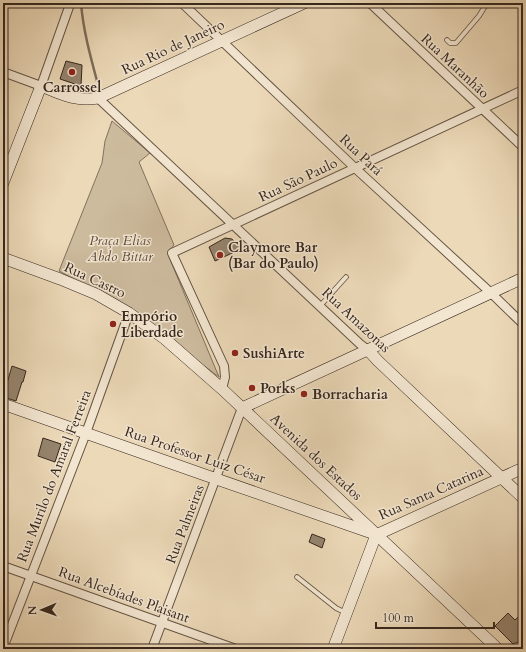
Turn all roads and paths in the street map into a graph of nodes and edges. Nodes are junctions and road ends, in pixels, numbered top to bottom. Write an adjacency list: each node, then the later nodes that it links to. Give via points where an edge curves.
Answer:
1 (182, 3): 7 (street, Rua Pará)
2 (304, 3): 7 (street, Rua Rio de Janeiro)
3 (370, 3): 12 (street, Rua Maranhão)
4 (487, 3): 6 (lane, via 456,44)
5 (69, 7): 9 (street)
6 (447, 40)
7 (222, 41): 11 (street, Rua Rio de Janeiro); 14 (street, Rua Pará)
8 (3, 72): 9 (street)
9 (41, 86): 11 (street, via 77,99); 15 (street)
10 (523, 90): 12 (street, Rua São Paulo)
11 (98, 98): 16 (street, Rua Amazonas)
12 (482, 109): 13 (street, Rua Maranhão); 14 (street, Rua São Paulo)
13 (523, 148)
14 (355, 168): 16 (street, Rua São Paulo); 20 (street, Rua Pará)
15 (3, 182)
16 (233, 224): 21 (street, Rua Amazonas); 25 (street, Rua São Paulo, via 172,252 224,366)
17 (3, 258): 22 (street, Rua Castro, via 78,286)
18 (346, 277): 21 (lane)
19 (523, 278): 20 (street)
20 (491, 293): 23 (street, Rua Pará); 24 (street)
21 (319, 306): 24 (street, Rua Amazonas)
22 (129, 313): 25 (street, Rua Castro, via 171,344); 28 (street, Rua Murilo do Amaral Ferreira)
23 (523, 324)
24 (368, 350): 27 (street); 30 (street, Rua Amazonas)
25 (222, 389): 27 (street, Avenida dos Estados)
26 (3, 404): 28 (street, Rua Professor Luiz César)
27 (242, 408): 31 (street, Rua Palmeiras); 33 (street, Avenida dos Estados)
28 (86, 433): 31 (street, Rua Professor Luiz César); 35 (street, Rua Murilo do Amaral Ferreira)
29 (523, 468): 30 (street, Rua Santa Catarina)
30 (502, 478): 32 (street, Rua Amazonas); 33 (street, Rua Santa Catarina)
31 (216, 479): 33 (street, Rua Professor Luiz César); 38 (street, Rua Palmeiras)
32 (523, 498)
33 (376, 534): 37 (street, Rua Santa Catarina); 43 (street, Avenida dos Estados)
34 (3, 566): 35 (street, Rua Alcebíades Plaisant)
35 (30, 575): 38 (street, Rua Alcebíades Plaisant); 39 (street, Rua Murilo do Amaral Ferreira)
36 (297, 577): 37 (lane)
37 (346, 613): 42 (street, Rua Santa Catarina)
38 (162, 622): 40 (street, Rua Palmeiras); 41 (street, Rua Alcebíades Plaisant)
39 (3, 648)
40 (152, 649)
41 (236, 649)
42 (333, 649)
43 (498, 649)

